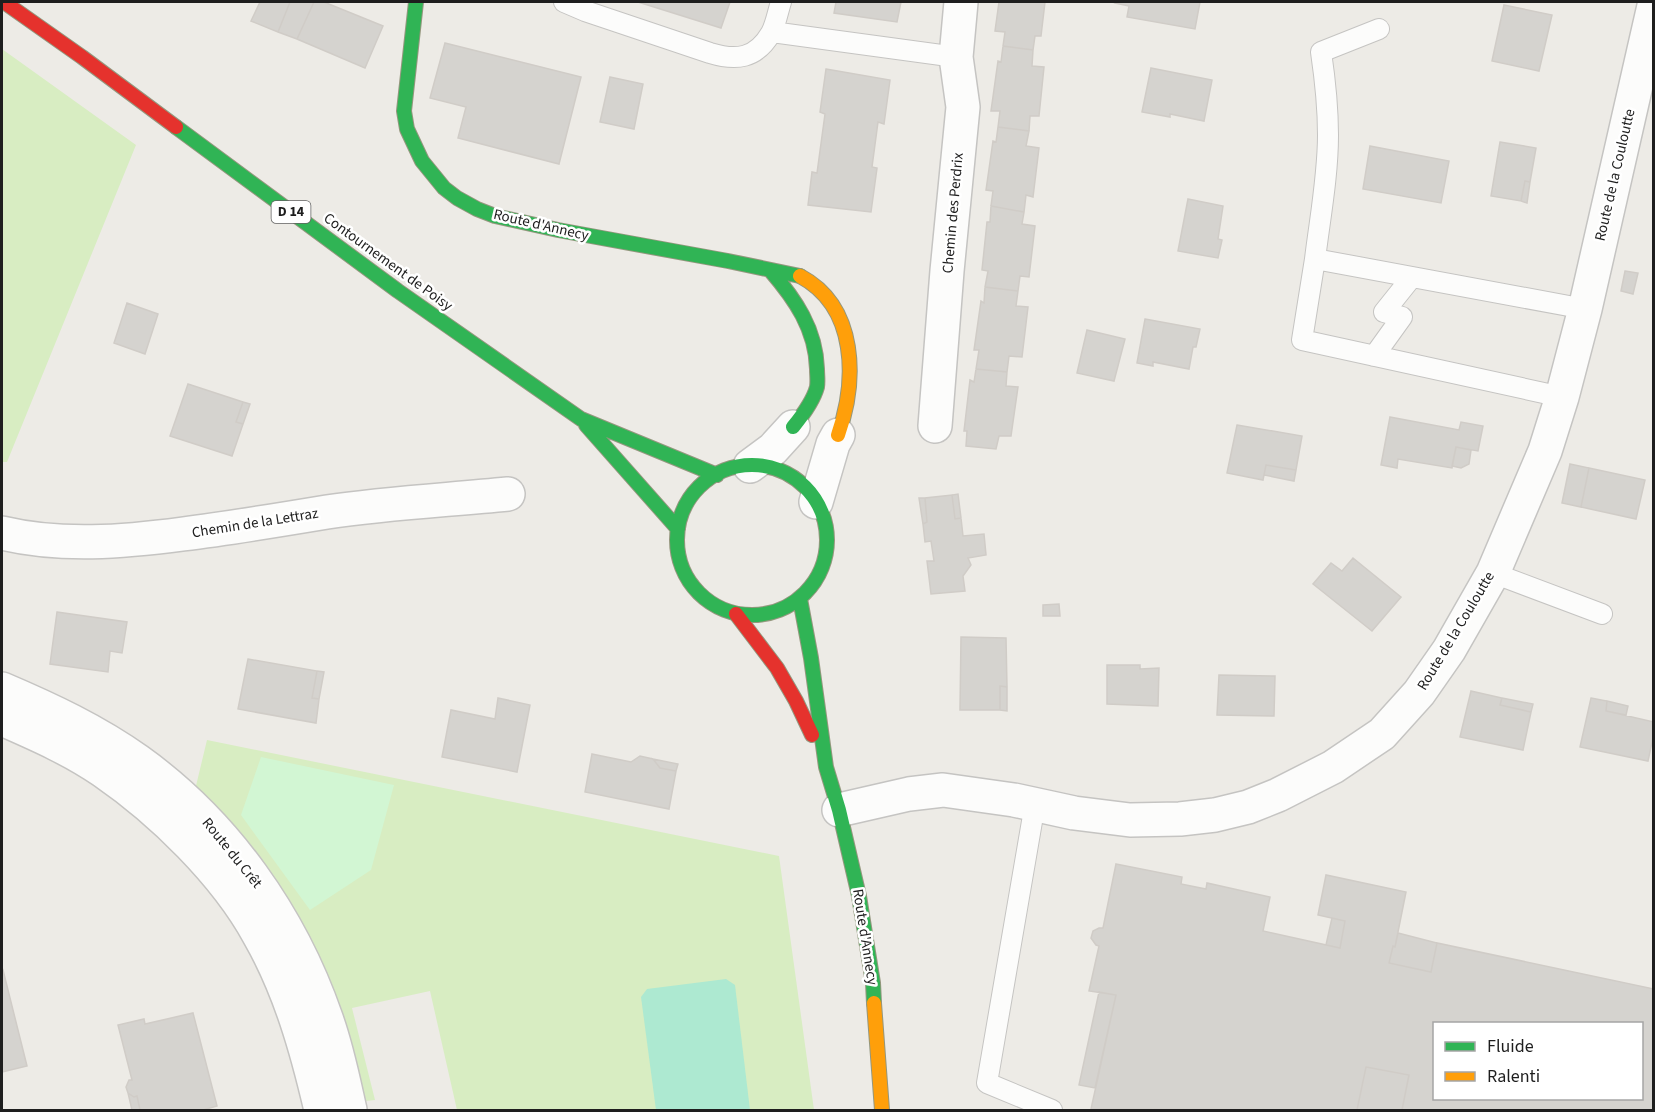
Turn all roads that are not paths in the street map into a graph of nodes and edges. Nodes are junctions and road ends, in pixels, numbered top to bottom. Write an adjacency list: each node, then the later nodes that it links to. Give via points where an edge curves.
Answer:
1 (4, 2): 16 (main road, Contournement de Poisy / D 14, via 398,291)
2 (416, 2): 11 (main road, Route d'Annecy, via 404,111 406,129 422,161 457,198 512,220)
3 (564, 2): 8 (lane, via 723,57 750,54)
4 (781, 2): 8 (lane)
5 (961, 2): 9 (street, Chemin des Perdrix)
6 (1653, 6): 13 (street, Route de la Couloutte)
7 (1379, 29): 10 (lane, via 1321,52 1328,136)
8 (772, 32): 9 (lane)
9 (956, 57): 17 (street, Chemin des Perdrix, via 963,107)
10 (1315, 259): 12 (lane); 14 (lane, via 1302,340)
11 (770, 270): 18 (main road, Route d'Annecy, via 807,321 818,362 817,386 806,411); 19 (main road, Route d'Annecy, via 789,272 819,288 843,328 850,376 848,404)
12 (1412, 277): 13 (lane); 14 (lane, via 1384,312 1402,317)
13 (1585, 309): 15 (street, Route de la Couloutte)
14 (1374, 356): 15 (lane)
15 (1562, 398): 26 (street, Route de la Couloutte, via 1545,451)
16 (580, 419): 21 (main road, Contournement de Poisy / D 14); 24 (main road, Contournement de Poisy / D 14)
17 (935, 426)
18 (793, 427): 20 (street, Route d'Annecy)
19 (838, 435): 23 (street, Route d'Annecy)
20 (750, 466): 21 (main road, Route d'Annecy); 23 (main road, Route d'Annecy, via 786,473 806,487)
21 (717, 474): 24 (main road, Route d'Annecy, via 698,488 685,507)
22 (508, 494): 25 (street, Chemin de la Lettraz, via 328,512 140,539 43,540)
23 (816, 502): 27 (main road, Route d'Annecy, via 827,531 826,556 816,580)
24 (678, 529): 28 (main road, Route d'Annecy, via 678,551 685,573 715,606)
25 (2, 533)
26 (1493, 573): 29 (lane); 33 (street, Route de la Couloutte, via 1449,650 1419,693 1382,734 1333,767 1278,795 1248,807 1180,819 1130,820)
27 (800, 599): 28 (main road, Route d'Annecy, via 780,610); 32 (main road, Route d'Annecy)
28 (736, 614): 32 (main road, Route d'Annecy, via 777,668)
29 (1602, 614)
30 (2, 689): 36 (street, Route du Crêt, via 70,719 139,761 208,822 241,861 271,903 313,984 337,1051)
31 (2, 718): 35 (street, Route du Crêt, via 102,770 164,820 219,877 259,934 285,989 306,1048)
32 (826, 766): 34 (main road, Route d'Annecy)
33 (1035, 804): 34 (street, Route de la Couloutte, via 943,790); 38 (lane, via 987,1083)
34 (839, 810): 37 (main road, Route d'Annecy, via 859,896 873,983)
35 (321, 1110)
36 (350, 1110)
37 (882, 1110)
38 (1052, 1110)

